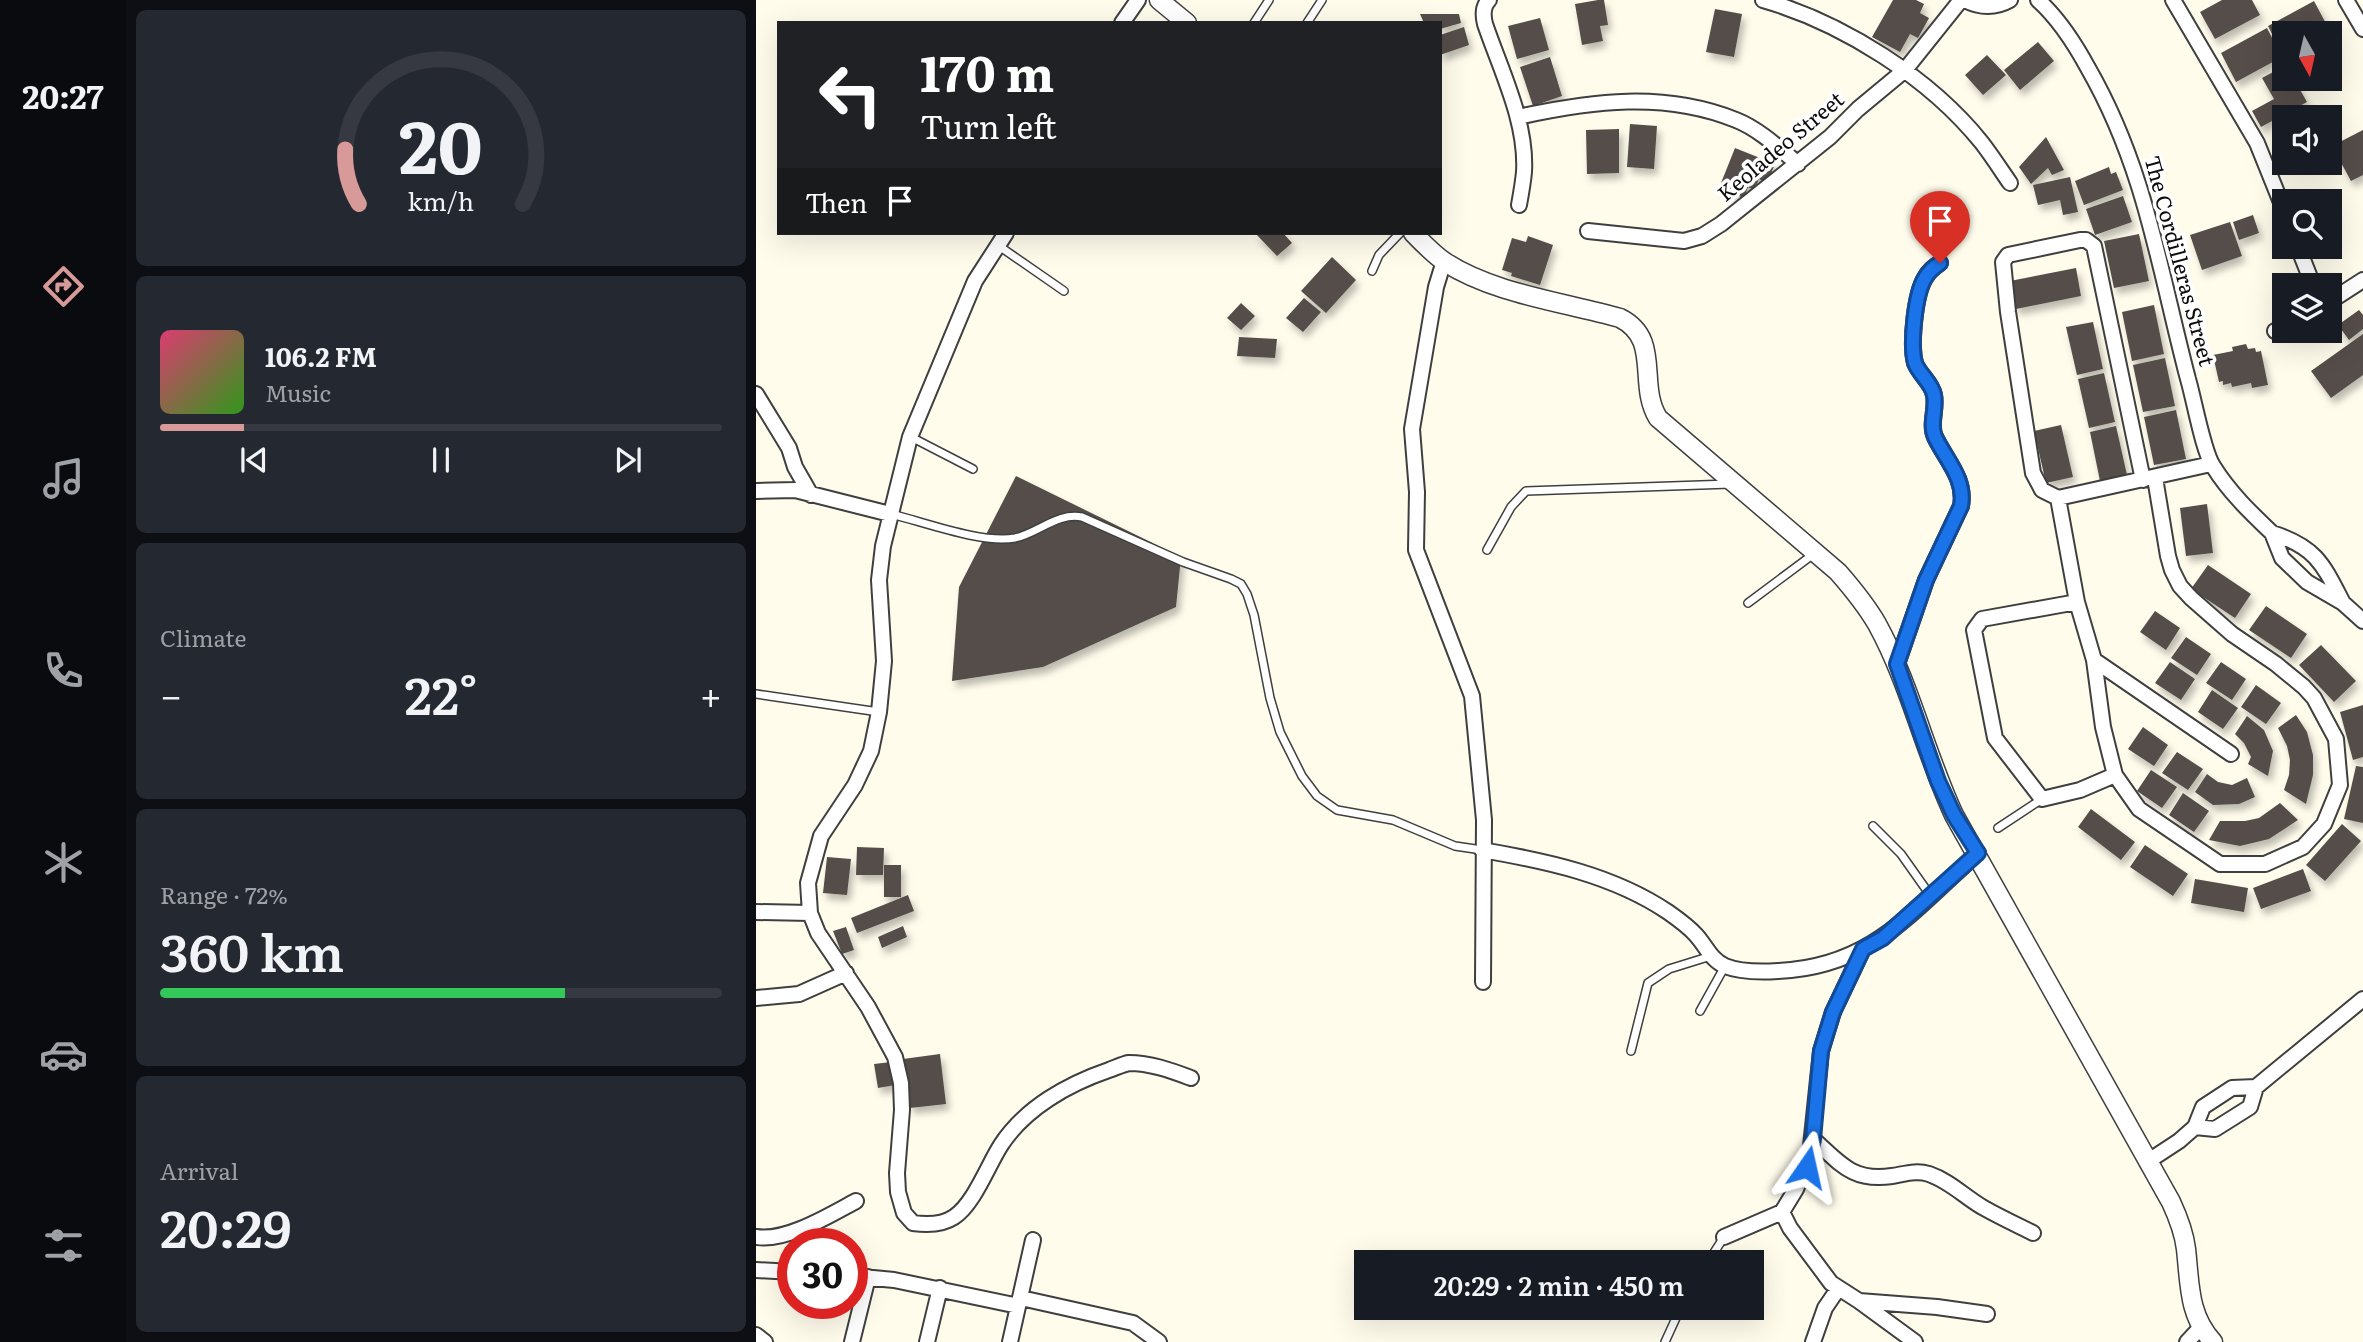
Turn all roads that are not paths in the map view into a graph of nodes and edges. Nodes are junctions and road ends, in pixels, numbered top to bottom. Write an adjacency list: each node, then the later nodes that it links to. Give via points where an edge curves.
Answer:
1 (1138, 0): 12 (street)
2 (1159, 0): 13 (street)
3 (1269, 0): 14 (lane)
4 (1322, 0): 15 (lane)
5 (1489, 0): 18 (street, via 1483,14 1485,24)
6 (1763, 0): 17 (street, via 1840,32)
7 (1963, 0): 8 (street, via 1983,6); 17 (street, Keoladeo Street)
8 (2010, 0)
9 (2038, 0): 35 (street, The Cordilleras Street, via 2077,49 2102,91 2132,160)
10 (2173, 0): 21 (street, via 2257,143)
11 (2346, 0): 16 (street)
12 (1123, 21)
13 (1185, 21)
14 (1255, 21)
15 (1308, 21)
16 (2363, 29)
17 (1905, 70): 19 (street, Keoladeo Street); 20 (street, via 1982,143)
18 (1518, 117): 19 (street, via 1630,100 1683,105 1738,121); 22 (street, via 1524,172)
19 (1798, 164): 23 (street, Keoladeo Street, via 1702,236 1684,241)
20 (2010, 183)
21 (2276, 189)
22 (1519, 205)
23 (1588, 231)
24 (1398, 235): 29 (lane, via 1379,255)
25 (1415, 235): 27 (street)
26 (1002, 239): 31 (lane); 34 (street, via 975,281)
27 (1444, 261): 38 (street, via 1500,287 1633,324 1644,346 1658,418); 59 (street, via 1412,429 1416,550 1472,696 1484,820)
28 (1940, 263): 51 (street, via 1921,286 1913,355 1934,391 1933,434 1962,485 1963,498 1926,580)
29 (1372, 271)
30 (2363, 280): 32 (street)
31 (1064, 291)
32 (2342, 294)
33 (756, 394): 40 (street)
34 (910, 437): 36 (lane); 42 (street)
35 (2211, 464): 37 (street); 43 (street, The Cordilleras Street, via 2244,507)
36 (972, 469)
37 (2149, 479): 41 (street); 41 (street, via 2094,246 2080,240 2012,253 2003,268 2033,473 2042,491); 55 (street, via 2180,586 2314,698 2336,739 2340,785 2324,824 2303,847 2265,863 2220,864 2139,809)
38 (1734, 484): 44 (lane, via 1526,491 1511,507); 45 (street)
39 (756, 491): 40 (street, via 795,490)
40 (811, 495): 42 (street)
41 (2058, 498): 46 (street)
42 (890, 514): 53 (street, via 879,580 884,661); 59 (lane, via 989,539 1016,538 1070,515 1082,517 1241,584 1254,615 1280,732 1317,796 1337,810 1393,820 1455,846)
43 (2272, 533): 48 (street, The Cordilleras Street, via 2282,558 2311,586); 48 (street, The Cordilleras Street, via 2297,541 2317,559)
44 (1487, 550)
45 (1816, 552): 47 (lane); 51 (street, via 1856,592)
46 (2077, 602): 50 (street); 56 (street, via 1982,619 1974,630 1995,738)
47 (1748, 603)
48 (2343, 603): 49 (street, The Cordilleras Street)
49 (2363, 621)
50 (2094, 660): 54 (street); 55 (street)
51 (1897, 664): 60 (street, via 1938,781)
52 (756, 694): 53 (lane)
53 (879, 712): 63 (street, via 871,751 855,785 821,835 808,883)
54 (2231, 754)
55 (2115, 775): 56 (street)
56 (2042, 799): 58 (lane)
57 (1873, 826): 61 (lane, via 1901,854)
58 (1998, 828)
59 (1482, 850): 65 (street, via 1559,864 1636,894 1683,922); 68 (street)
60 (1978, 853): 61 (street); 77 (street)
61 (1930, 895): 64 (street, via 1883,938)
62 (756, 912): 63 (street)
63 (810, 913): 67 (street)
64 (1863, 949): 66 (street, via 1828,964 1798,970 1768,972); 76 (street, via 1833,1012 1821,1051)
65 (1711, 956): 66 (street); 72 (lane, via 1669,969 1648,983)
66 (1725, 965): 71 (lane)
67 (846, 973): 69 (street, via 799,994); 73 (street, via 895,1057 902,1110 898,1192 904,1213 913,1223 939,1223 955,1216 1016,1126 1071,1086 1128,1063 1166,1068)
68 (1483, 982)
69 (756, 998)
70 (2363, 999): 74 (street)
71 (1700, 1011)
72 (1631, 1051)
73 (1191, 1079)
74 (2256, 1087): 75 (street, via 2232,1088 2203,1107); 75 (street, via 2250,1107 2215,1129)
75 (2195, 1127): 77 (street)
76 (1813, 1139): 79 (street, via 1807,1167); 80 (street, via 1857,1175 1927,1174)
77 (2147, 1161): 95 (street, via 2180,1223)
78 (856, 1200): 81 (street, via 824,1219 768,1239)
79 (1782, 1212): 82 (street); 89 (street, via 1814,1262)
80 (2033, 1233)
81 (756, 1237)
82 (1724, 1237): 84 (lane)
83 (1033, 1240): 91 (street)
84 (1716, 1250)
85 (756, 1270): 86 (street)
86 (777, 1271)
87 (868, 1277): 88 (street)
88 (940, 1288): 91 (street); 99 (street)
89 (1838, 1289): 90 (street); 103 (street, via 1825,1308)
90 (1859, 1301): 92 (street); 104 (street)
91 (1020, 1302): 100 (street); 101 (street, via 1133,1323)
92 (1987, 1314)
93 (858, 1319): 98 (street)
94 (1675, 1320): 102 (lane)
95 (2200, 1328): 105 (street); 106 (street)
96 (756, 1335): 97 (street)
97 (765, 1342)
98 (852, 1342)
99 (927, 1342)
100 (1010, 1342)
101 (1159, 1342)
102 (1665, 1342)
103 (1813, 1342)
104 (1915, 1342)
105 (2187, 1342)
106 (2213, 1342)

